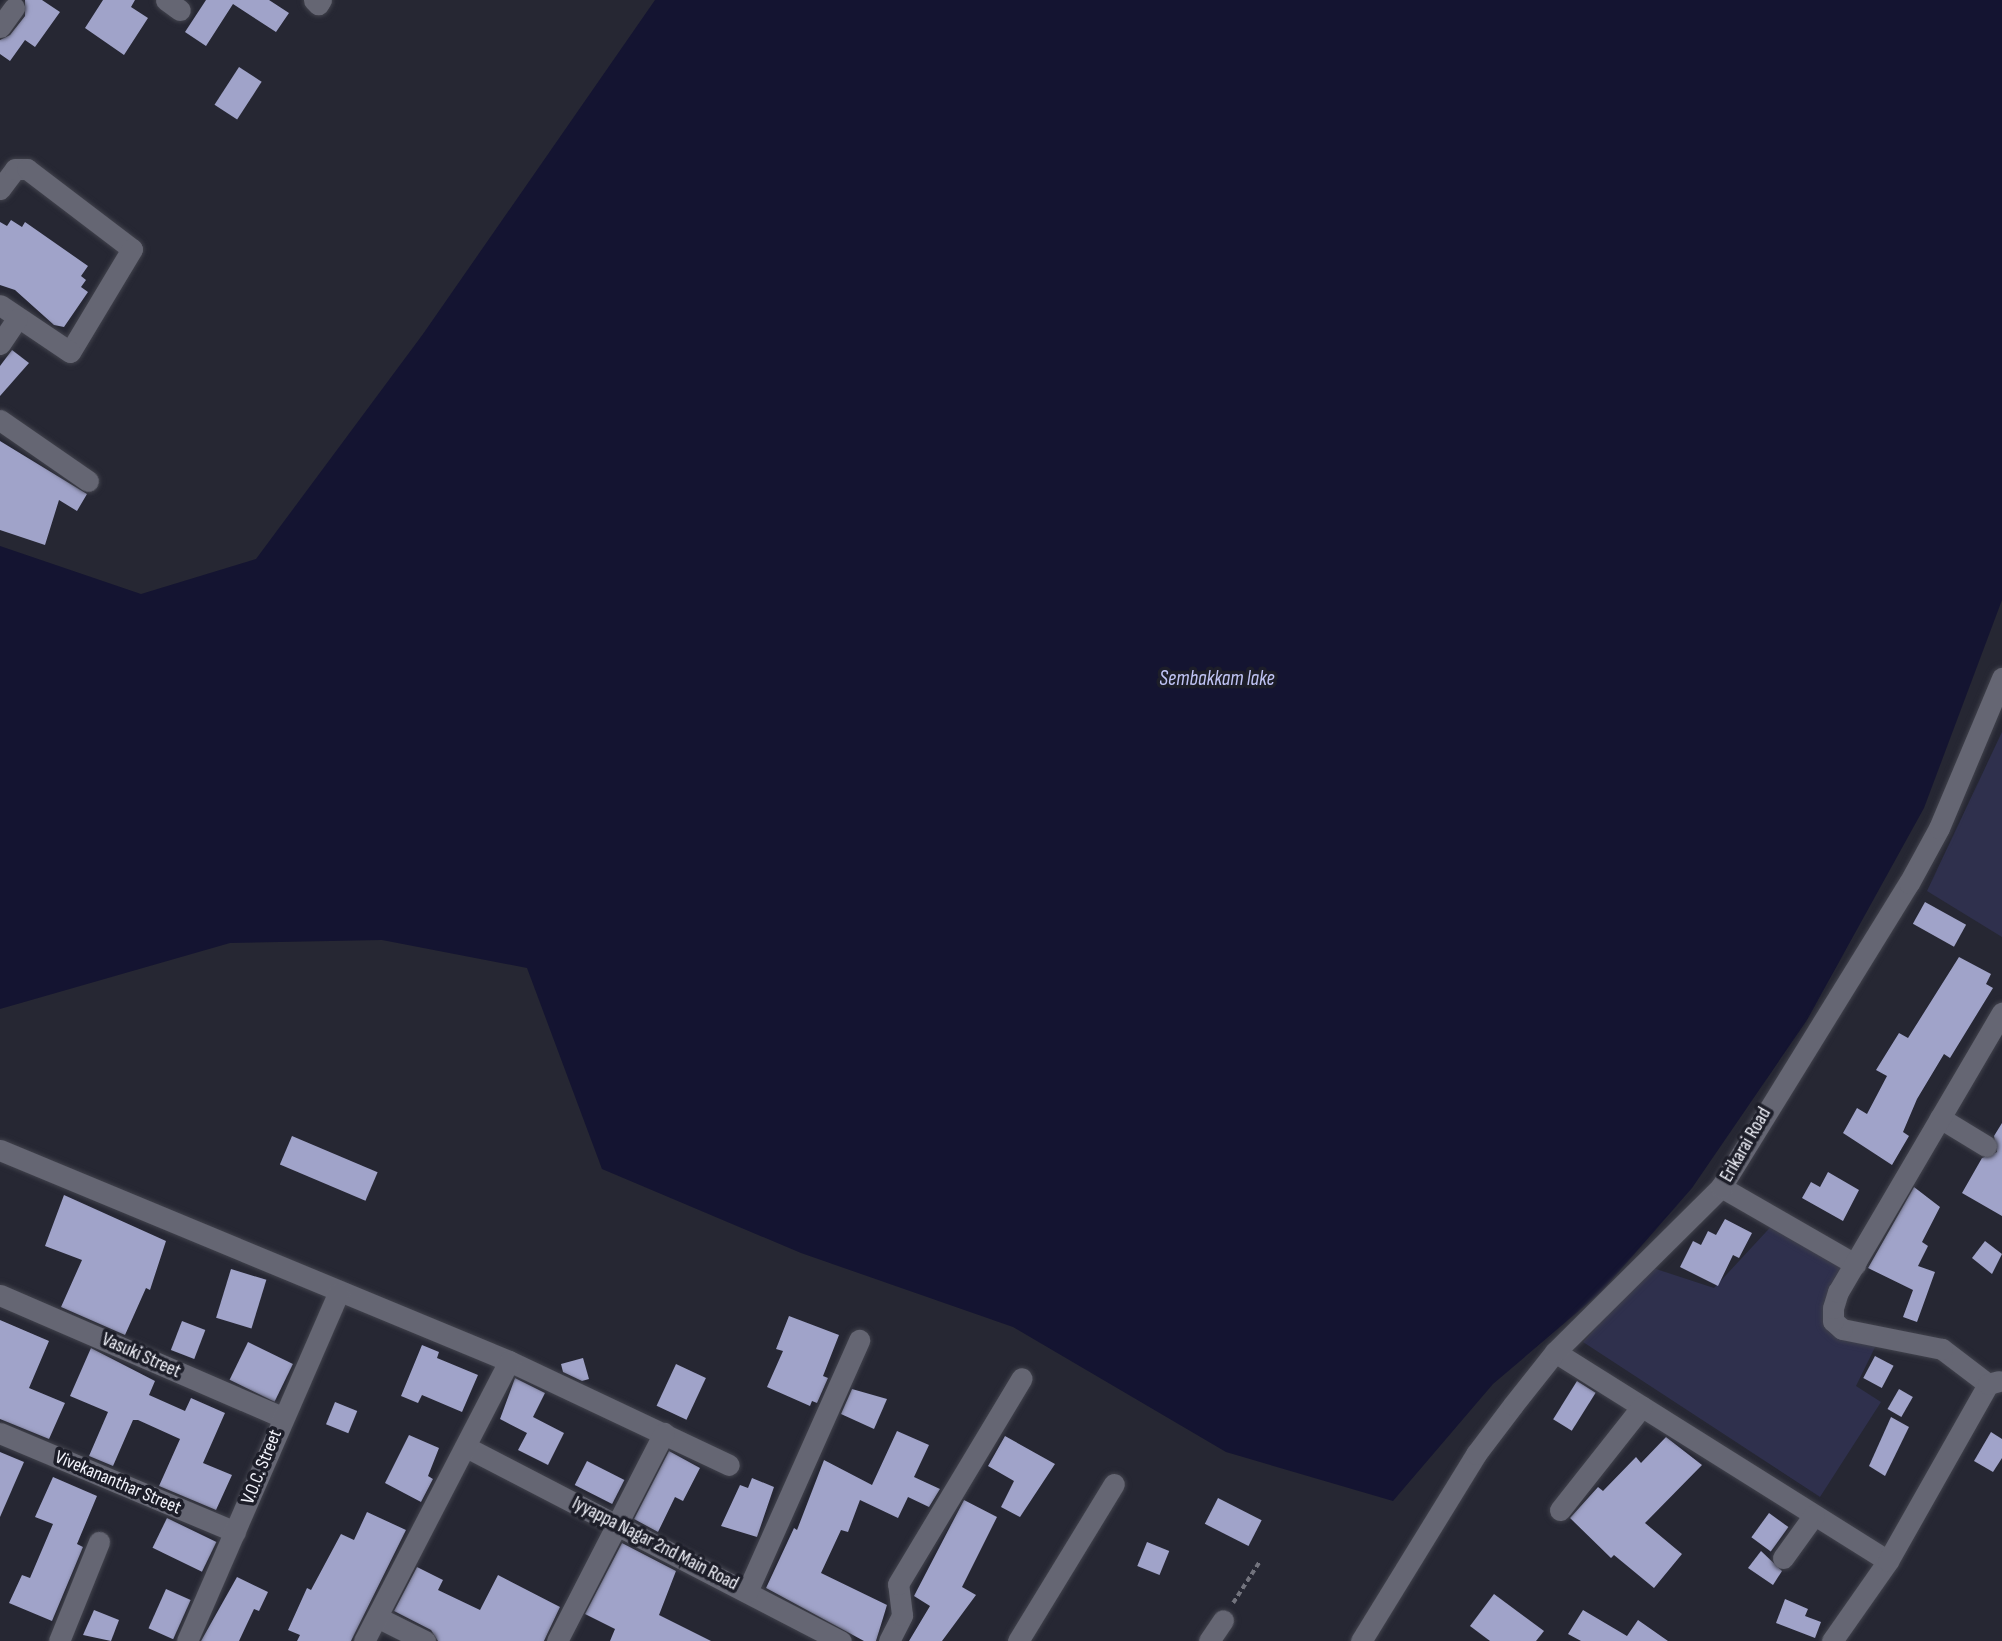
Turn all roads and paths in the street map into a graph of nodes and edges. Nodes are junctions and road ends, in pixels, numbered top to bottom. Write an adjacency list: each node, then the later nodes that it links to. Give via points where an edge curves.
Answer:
1 (314, 0): 2 (street)
2 (321, 0)
3 (15, 8): 4 (street)
4 (0, 27)
5 (0, 188): 7 (street, via 15,170 27,169 132,249 70,352)
6 (0, 305): 7 (street)
7 (17, 319): 8 (street)
8 (0, 344)
9 (0, 420): 10 (street)
10 (89, 481)
11 (2002, 678): 12 (street, Erikarai Road)
12 (1996, 716): 17 (street, Erikarai Road, via 1909,883)
13 (2002, 1012): 14 (street)
14 (1940, 1118): 15 (street); 18 (street)
15 (1986, 1146)
16 (0, 1150): 19 (street)
17 (1721, 1187): 18 (street); 22 (street, Erikarai Road)
18 (1855, 1264): 25 (street, via 1833,1308 1833,1321 1842,1329 1942,1349)
19 (338, 1293): 23 (street); 27 (street, V.O.C. Street)
20 (0, 1295): 27 (street, Vasuki Street)
21 (859, 1340): 41 (street)
22 (1555, 1352): 26 (street); 54 (street, Erikarai Road, via 1476,1454)
23 (509, 1361): 29 (street); 30 (street)
24 (1022, 1378): 51 (street, via 898,1584 902,1615)
25 (1995, 1382): 39 (street)
26 (1642, 1406): 33 (street); 34 (street)
27 (282, 1418): 36 (street, V.O.C. Street)
28 (0, 1433): 36 (street, Vivekananthar Street)
29 (664, 1433): 31 (street); 35 (street)
30 (468, 1448): 35 (street, Iyyappa Nagar 2nd Main Road); 42 (street)
31 (729, 1465)
32 (1114, 1484): 52 (street)
33 (1560, 1510)
34 (1814, 1515): 38 (street); 39 (street)
35 (618, 1525): 41 (street, Iyyappa Nagar 2nd Main Road); 49 (street)
36 (235, 1532): 46 (street, V.O.C. Street)
37 (99, 1542): 45 (street)
38 (1783, 1558)
39 (1888, 1560): 55 (street)
40 (1259, 1562): 43 (path)
41 (747, 1591): 44 (street, Iyyappa Nagar 2nd Main Road)
42 (377, 1617): 47 (street); 48 (street)
43 (1223, 1620): 53 (street)
44 (804, 1632): 50 (street, Iyyappa Nagar 2nd Main Road)
45 (59, 1641)
46 (187, 1641)
47 (364, 1641)
48 (425, 1641)
49 (557, 1641)
50 (841, 1641)
51 (889, 1641)
52 (1018, 1641)
53 (1209, 1641)
54 (1361, 1641)
55 (1832, 1641)

